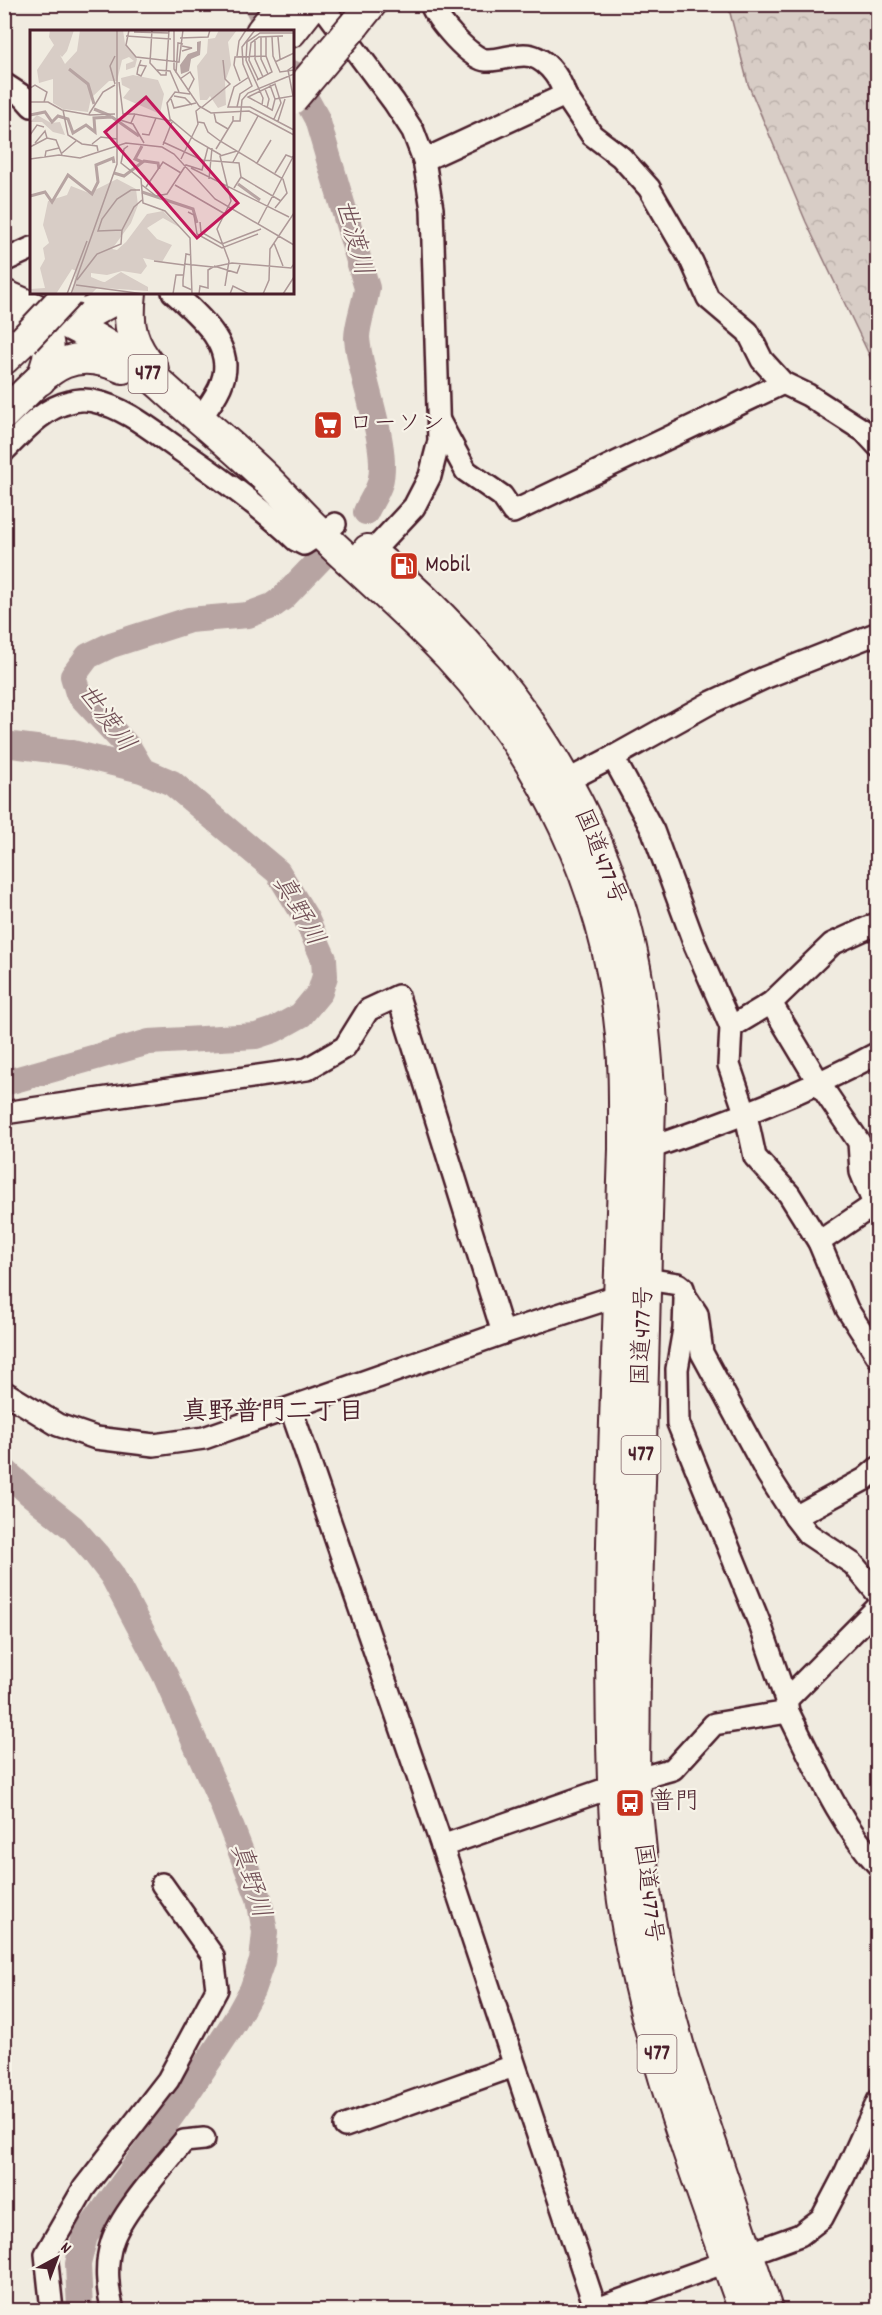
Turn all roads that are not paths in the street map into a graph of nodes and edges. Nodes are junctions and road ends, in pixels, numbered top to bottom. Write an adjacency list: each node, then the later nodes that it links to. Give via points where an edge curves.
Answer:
1 (283, 4): 6 (highway)
2 (313, 4): 7 (highway)
3 (321, 4): 12 (street, via 413,131)
4 (431, 4): 9 (street, via 470,53 484,60 526,55 545,62 562,84)
5 (363, 14): 10 (highway, bridge)
6 (263, 30)
7 (293, 30)
8 (4, 84): 11 (street)
9 (565, 95): 12 (street); 20 (street, via 592,135 621,157 649,188 708,298 748,332 762,360)
10 (294, 97)
11 (30, 104)
12 (424, 160): 23 (street, via 432,209)
13 (30, 249): 14 (street)
14 (4, 261)
15 (126, 294): 18 (highway, via 91,312)
16 (129, 294): 21 (highway, via 129,323 136,345)
17 (174, 294): 21 (street, via 212,332 224,357 222,383)
18 (30, 311): 19 (highway, via 45,332 49,348 48,364); 21 (highway, 国道477号 / 477, via 123,355)
19 (40, 380): 21 (highway, via 72,358 102,359 128,370); 22 (highway)
20 (783, 383): 23 (street, via 513,512 502,496 466,471); 24 (street, via 864,431)
21 (189, 410): 26 (highway, 国道477号 / 477)
22 (4, 414)
23 (438, 421): 27 (street, via 439,441 430,476 414,507)
24 (878, 446)
25 (4, 451): 26 (street, via 33,422 53,409 71,401 91,400 125,413 166,440 248,497 296,540 304,544)
26 (328, 528): 27 (highway, 国道477号 / 477); 30 (highway, 国道477号 / 477, via 472,682)
27 (371, 553): 30 (highway, 国道477号 / 477, via 481,660 531,726)
28 (878, 633): 29 (street, via 710,703)
29 (613, 757): 30 (street); 33 (street, via 653,831 695,945)
30 (557, 786): 38 (highway, 国道477号 / 477, via 602,856 619,904 644,1019); 42 (highway, 国道477号 / 477, via 568,834 611,967 621,1026 624,1149)
31 (878, 923): 32 (street, via 832,944)
32 (771, 1003): 33 (street); 35 (street)
33 (731, 1027): 37 (street, via 729,1065)
34 (878, 1053): 35 (street)
35 (819, 1083): 37 (street); 39 (street, via 859,1142 861,1172)
36 (4, 1113): 44 (street, via 307,1069 345,1047 368,1010 398,996)
37 (746, 1115): 38 (street); 40 (street, via 755,1157 789,1194)
38 (650, 1148): 41 (highway, 国道477号 / 477)
39 (876, 1203): 40 (street)
40 (819, 1242): 45 (street, via 847,1309)
41 (645, 1279): 42 (street); 43 (street, via 678,1284); 53 (highway, 国道477号 / 477, via 635,1672)
42 (620, 1295): 44 (street); 53 (highway, 国道477号 / 477, via 611,1585)
43 (685, 1296): 49 (street, via 697,1314 702,1353); 52 (street, via 677,1369 678,1423 761,1628)
44 (503, 1333): 47 (street)
45 (878, 1357)
46 (4, 1392): 47 (street, via 58,1425 96,1438 154,1445 204,1438)
47 (291, 1409): 54 (street)
48 (878, 1468): 49 (street)
49 (795, 1517): 50 (street, via 808,1534 853,1564)
50 (878, 1594)
51 (878, 1607): 52 (street)
52 (787, 1706): 53 (street, via 714,1724 673,1769); 55 (street, via 830,1794)
53 (623, 1783): 54 (street); 61 (highway, 国道477号 / 477, via 661,1981)
54 (442, 1846): 57 (street)
55 (878, 1865)
56 (162, 1884): 62 (street, via 213,1956 217,1989 168,2080 84,2188 46,2254)
57 (514, 2066): 59 (street); 64 (street)
58 (878, 2101): 61 (street, via 822,2218 800,2235)
59 (345, 2126)
60 (204, 2139): 63 (street, via 184,2141 128,2212 112,2241 107,2269)
61 (737, 2258): 64 (street); 65 (highway, 国道477号 / 477); 66 (highway, 国道477号 / 477)
62 (52, 2310)
63 (113, 2310)
64 (595, 2310)
65 (744, 2310)
66 (767, 2310)

